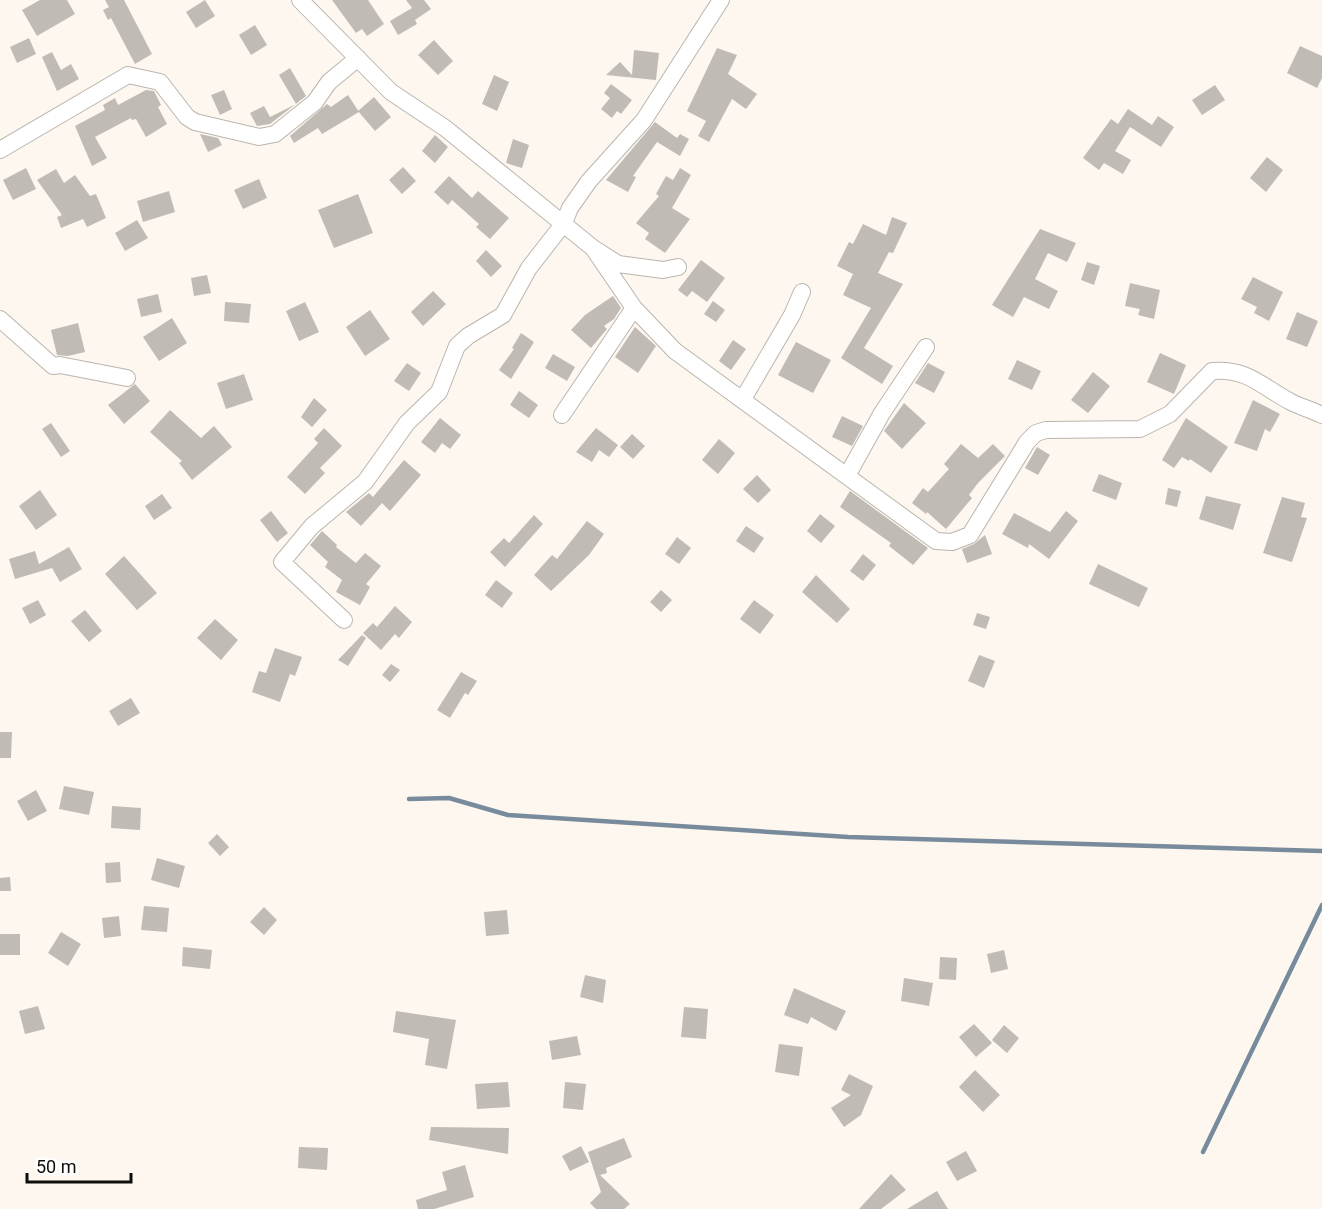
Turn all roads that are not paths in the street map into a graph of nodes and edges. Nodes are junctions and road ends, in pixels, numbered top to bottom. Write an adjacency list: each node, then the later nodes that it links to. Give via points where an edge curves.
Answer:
1 (300, 0): 3 (street)
2 (721, 0): 5 (street, via 644,120 589,181)
3 (358, 58): 4 (street, via 329,82 315,102 275,134 259,137 195,122 160,82 128,75); 5 (street, via 390,92 445,128)
4 (0, 150)
5 (564, 223): 6 (street); 17 (street, via 530,268 503,315 457,346 438,392 407,423 372,473 354,493 312,526 282,562)
6 (593, 248): 7 (street, via 618,264 663,270); 9 (street)
7 (678, 267)
8 (802, 292): 13 (street)
9 (634, 308): 13 (street, via 675,351); 14 (street)
10 (0, 319): 12 (street, via 53,366)
11 (926, 347): 16 (street)
12 (127, 378)
13 (743, 399): 16 (street)
14 (562, 415)
15 (1322, 415): 16 (street, via 1290,402 1245,374 1212,371 1170,414 1140,429 1060,429 1036,433 976,528 952,542 929,537)
16 (848, 474)
17 (344, 620)

